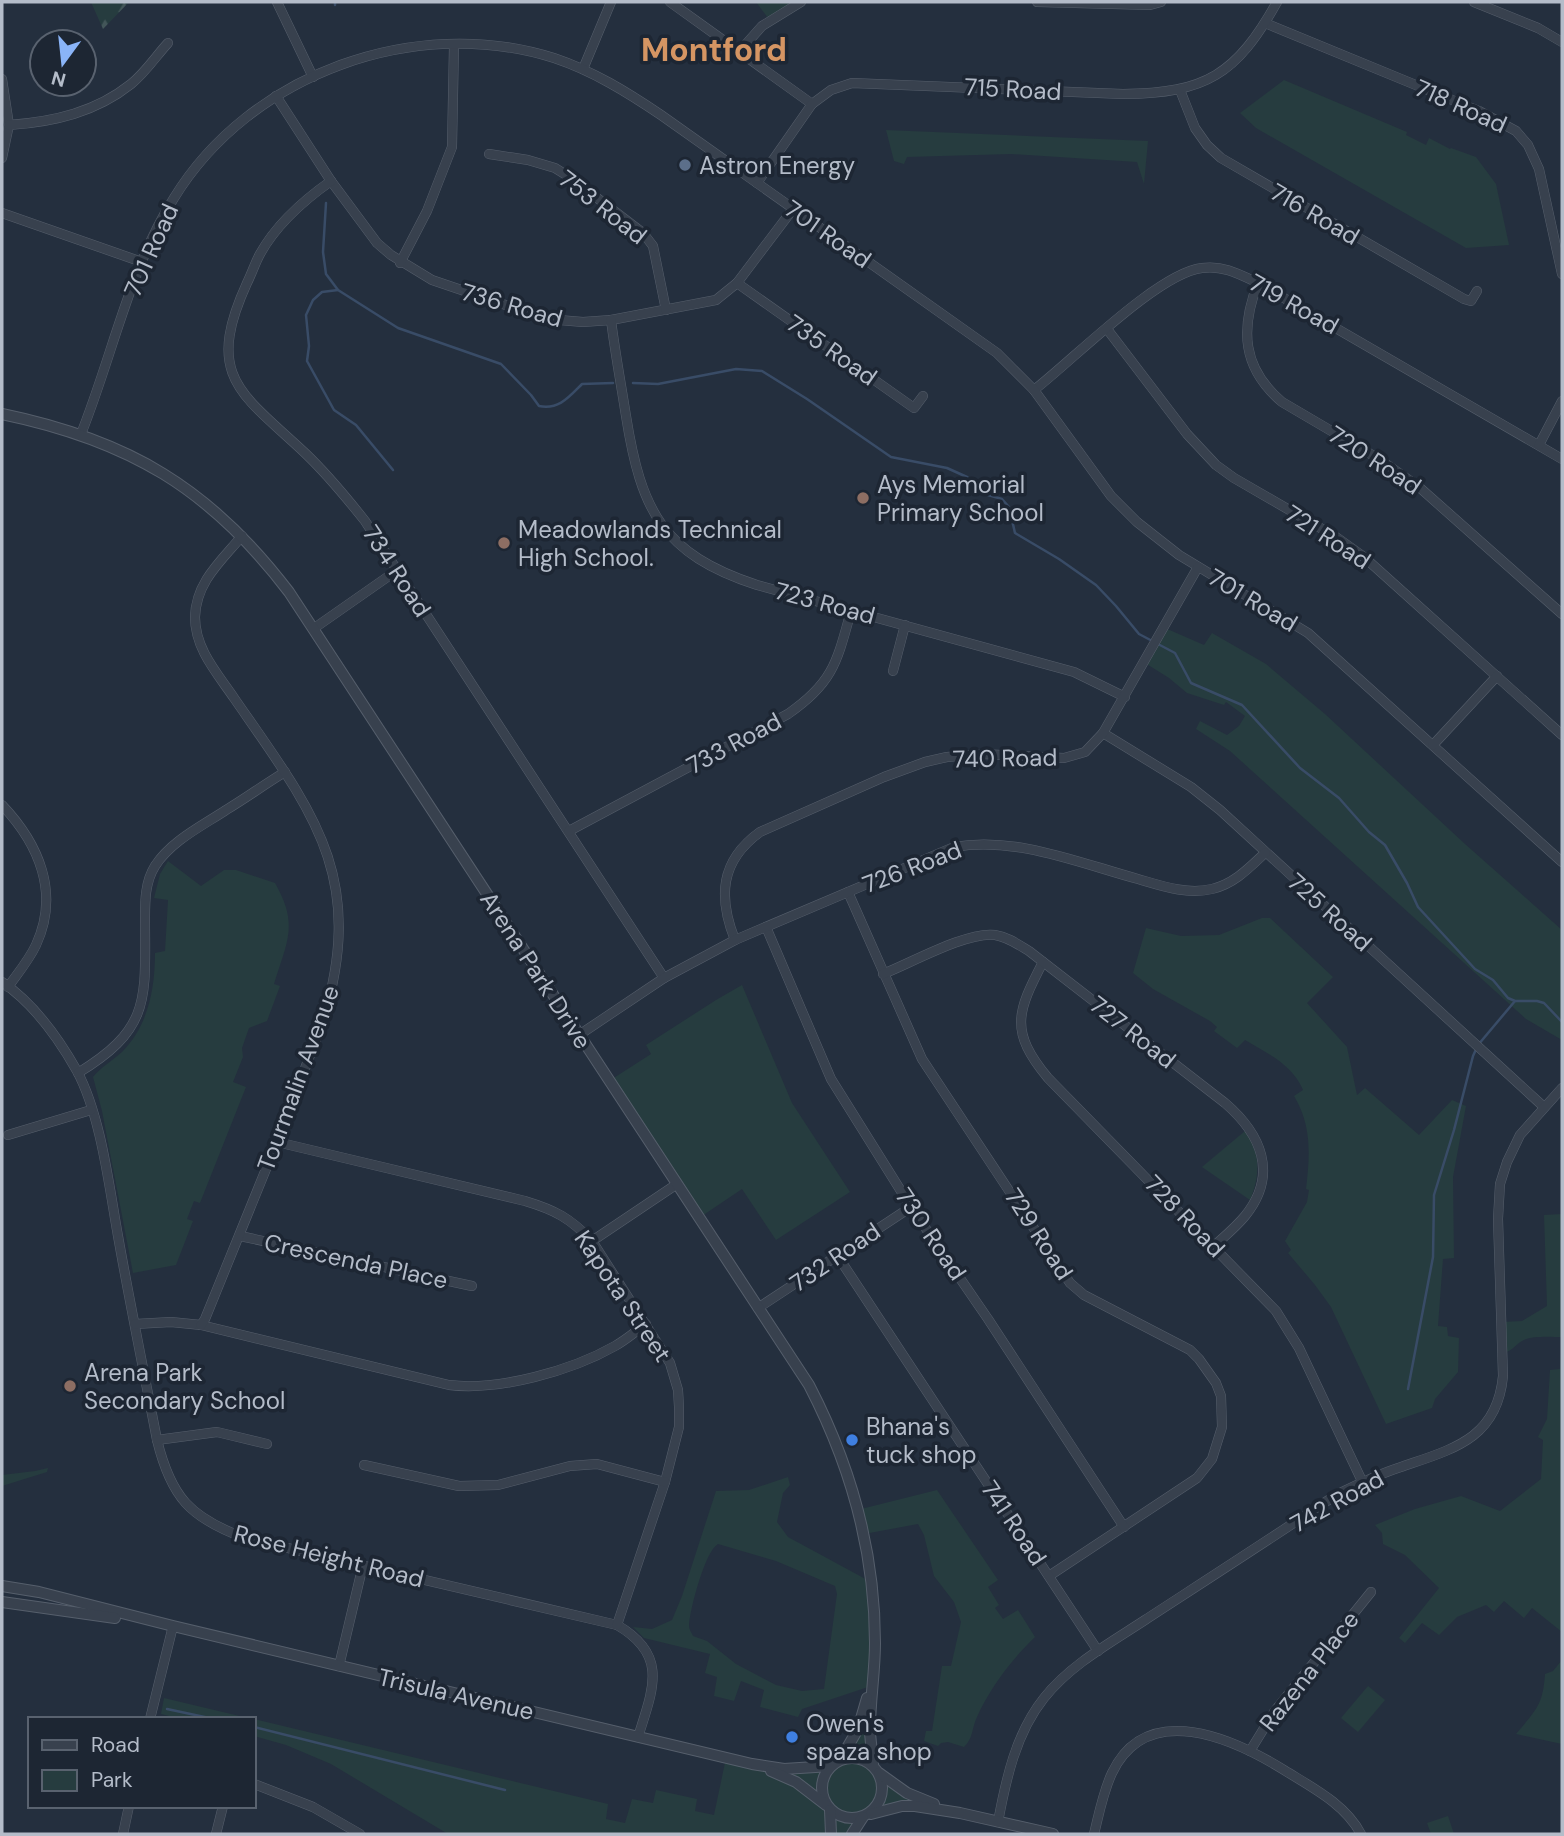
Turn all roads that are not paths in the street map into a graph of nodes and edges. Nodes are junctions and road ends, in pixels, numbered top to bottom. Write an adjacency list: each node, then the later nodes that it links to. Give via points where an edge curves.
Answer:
1 (277, 2): 15 (street)
2 (611, 2): 14 (street)
3 (670, 2): 13 (street)
4 (801, 2): 13 (street, via 762,26)
5 (1037, 2): 6 (street)
6 (1161, 2)
7 (1277, 2): 9 (street, 715 Road)
8 (1474, 2): 10 (street)
9 (1265, 23): 17 (street, 715 Road, via 1247,48 1220,72); 29 (street, 718 Road, via 1479,111 1516,131 1539,169)
10 (1562, 42)
11 (167, 43): 20 (street, via 133,82 112,97 62,119)
12 (454, 45): 14 (street, 701 Road, via 525,51); 15 (street, 701 Road, via 378,53); 28 (street, via 452,148)
13 (739, 52): 19 (street)
14 (583, 69): 24 (street, 701 Road, via 637,98)
15 (313, 77): 18 (street, 701 Road)
16 (2, 79): 20 (street)
17 (1180, 90): 19 (street, 715 Road, via 1123,94 852,83 831,89); 32 (street, 716 Road, via 1195,128 1221,158 1464,299 1471,301)
18 (276, 96): 23 (street, 736 Road); 27 (street, 701 Road, via 237,124 197,165 164,213)
19 (812, 104): 24 (street, 715 Road)
20 (9, 125): 22 (street)
21 (489, 154): 33 (street, 753 Road, via 555,168 643,233 653,246)
22 (2, 158)
23 (331, 181): 28 (street, 736 Road, via 377,243); 45 (street, 734 Road, via 282,224 260,253 233,318 229,362 243,394 346,497)
24 (757, 183): 25 (street, 701 Road)
25 (793, 209): 30 (street, 736 Road); 36 (street, 701 Road, via 997,353)
26 (2, 213): 27 (street)
27 (142, 262): 40 (street, 701 Road)
28 (400, 263): 34 (street, 736 Road, via 432,280 547,320)
29 (1562, 274)
30 (737, 283): 33 (street, 736 Road, via 716,300); 37 (street, 735 Road, via 915,408)
31 (1258, 283): 35 (street, 719 Road, via 1223,268 1194,269 1169,281); 41 (street, 719 Road); 47 (street, 720 Road, via 1247,316 1248,343 1254,368 1269,391 1419,487)
32 (1478, 291)
33 (666, 310): 34 (street, 736 Road)
34 (611, 320): 46 (street, 723 Road, via 635,465 653,515 664,529 697,559 731,576)
35 (1107, 329): 36 (street, 719 Road); 51 (street, 721 Road, via 1216,465 1354,550)
36 (1034, 390): 44 (street, 701 Road, via 1111,496 1159,540)
37 (923, 396)
38 (1562, 401): 41 (street)
39 (2, 414): 40 (street, Arena Park Drive)
40 (81, 434): 43 (street, Arena Park Drive, via 158,470)
41 (1539, 445): 42 (street, 719 Road)
42 (1562, 459)
43 (242, 536): 49 (street, Arena Park Drive, via 264,559); 56 (street, Tourmalin Avenue, via 203,585 196,629 209,661)
44 (1198, 567): 52 (street, 740 Road); 55 (street, 701 Road, via 1308,633)
45 (396, 571): 49 (street); 58 (street, 734 Road)
46 (850, 611): 48 (street, 723 Road); 58 (street, 733 Road, via 840,653 821,688 808,701)
47 (1562, 614)
48 (905, 625): 50 (street); 52 (street, 723 Road, via 1074,672)
49 (313, 629): 68 (street, Arena Park Drive)
50 (893, 671)
51 (1497, 676): 54 (street, 721 Road); 55 (street)
52 (1125, 697): 53 (street, 740 Road)
53 (1103, 733): 59 (street, 725 Road, via 1204,797); 63 (street, 740 Road, via 1085,752 1064,758 982,754 925,762 760,832 737,852 726,876 726,911)
54 (1562, 735)
55 (1433, 745): 60 (street, 701 Road)
56 (285, 772): 69 (street, via 175,844 153,869 146,891 146,971 139,1012 113,1049); 74 (street, Tourmalin Avenue, via 328,852 340,932 323,1021)
57 (2, 805): 67 (street, via 29,839 47,892 36,946)
58 (569, 831): 66 (street, 734 Road)
59 (1265, 853): 61 (street, 726 Road, via 1231,882 1190,891 1021,847 973,843 939,852); 71 (street, 725 Road)
60 (1562, 862)
61 (848, 892): 62 (street, 726 Road); 65 (street, 729 Road)
62 (766, 927): 63 (street, 726 Road); 76 (street, 730 Road, via 831,1079)
63 (735, 940): 66 (street, 726 Road)
64 (1043, 962): 65 (street, 727 Road, via 1003,937 983,934); 79 (street, 728 Road, via 1022,1007 1022,1030 1030,1055); 79 (street, 727 Road, via 1225,1103 1252,1130 1261,1153 1260,1186 1246,1215)
65 (883, 974): 91 (street, 729 Road, via 922,1059 1070,1283 1084,1295 1190,1350 1216,1383 1223,1416 1221,1438 1206,1469)
66 (664, 978): 68 (street, 726 Road)
67 (5, 984): 69 (street, Rose Height Road, via 42,1021)
68 (579, 1035): 75 (street, Arena Park Drive)
69 (78, 1073): 72 (street, Rose Height Road)
70 (1562, 1088): 71 (street, 742 Road)
71 (1544, 1107): 89 (street, 742 Road, via 1520,1135 1500,1184 1503,1376 1492,1415 1477,1434 1455,1447)
72 (92, 1110): 73 (street); 83 (street, Rose Height Road)
73 (8, 1135)
74 (277, 1142): 77 (street, Tourmalin Avenue); 78 (street, Kapota Street, via 543,1207 567,1217)
75 (677, 1184): 78 (street); 82 (street, Arena Park Drive)
76 (911, 1207): 80 (street, 732 Road); 91 (street, 730 Road)
77 (240, 1236): 81 (street, Crescenda Place); 85 (street, Tourmalin Avenue)
78 (592, 1241): 84 (street, Kapota Street)
79 (1214, 1246): 89 (street, 728 Road, via 1285,1322)
80 (837, 1255): 82 (street, 732 Road); 93 (street, 741 Road)
81 (472, 1286)
82 (758, 1308): 102 (street, Arena Park Drive, via 809,1385 844,1460 871,1574)
83 (135, 1324): 85 (street); 86 (street, Rose Height Road)
84 (646, 1324): 85 (street, via 617,1345 578,1362 518,1380 466,1387); 90 (street, Kapota Street, via 670,1363 678,1390 679,1427)
85 (201, 1325)
86 (157, 1440): 87 (street, via 217,1432); 92 (street, Rose Height Road, via 175,1492 212,1524 245,1538)
87 (267, 1444)
88 (364, 1465): 90 (street, via 459,1486 498,1485 587,1464 607,1465)
89 (1362, 1481): 100 (street, 742 Road)
90 (665, 1482): 98 (street, Kapota Street)
91 (1124, 1527): 93 (street, 729 Road)
92 (363, 1565): 98 (street, Rose Height Road); 101 (street)
93 (1049, 1576): 100 (street, 741 Road)
94 (2, 1586): 97 (street, Trisula Avenue)
95 (1371, 1592): 105 (street, Razena Place, via 1274,1712)
96 (2, 1602): 97 (street, Trisula Avenue)
97 (160, 1623): 99 (street, Trisula Avenue)
98 (617, 1625): 104 (street, Rose Height Road, via 646,1649 653,1667)
99 (173, 1626): 101 (street, Trisula Avenue); 103 (street)
100 (1098, 1651): 115 (street, 742 Road, via 1051,1689 1025,1727)
101 (339, 1666): 104 (street, Trisula Avenue)
102 (873, 1675): 106 (street, Arena Park Drive, via 858,1729); 108 (street, Arena Park Drive, via 870,1726)
103 (150, 1717)
104 (638, 1737): 107 (street, Trisula Avenue)
105 (1251, 1751): 122 (street, via 1199,1732 1172,1731 1149,1737 1130,1749 1113,1771); 123 (street, via 1340,1807)
106 (836, 1763): 107 (street, Trisula Avenue, via 784,1769); 108 (street, via 857,1758); 110 (street, Arena Park Drive, via 822,1782)
107 (752, 1764): 110 (street, Trisula Avenue, via 796,1782)
108 (876, 1770): 113 (street, via 918,1798); 114 (street, Arena Park Drive, via 883,1789 881,1799)
109 (256, 1785): 118 (street, via 305,1803)
110 (828, 1807): 114 (street, via 845,1818); 119 (street, Arena Park Drive)
111 (130, 1808): 116 (street)
112 (222, 1808): 117 (street)
113 (960, 1813): 114 (street, via 915,1806); 115 (street)
114 (865, 1816): 120 (street, Arena Park Drive)
115 (998, 1822): 121 (street)
116 (123, 1834)
117 (216, 1834)
118 (359, 1834)
119 (831, 1834)
120 (852, 1834)
121 (1053, 1834)
122 (1094, 1834)
123 (1361, 1834)

